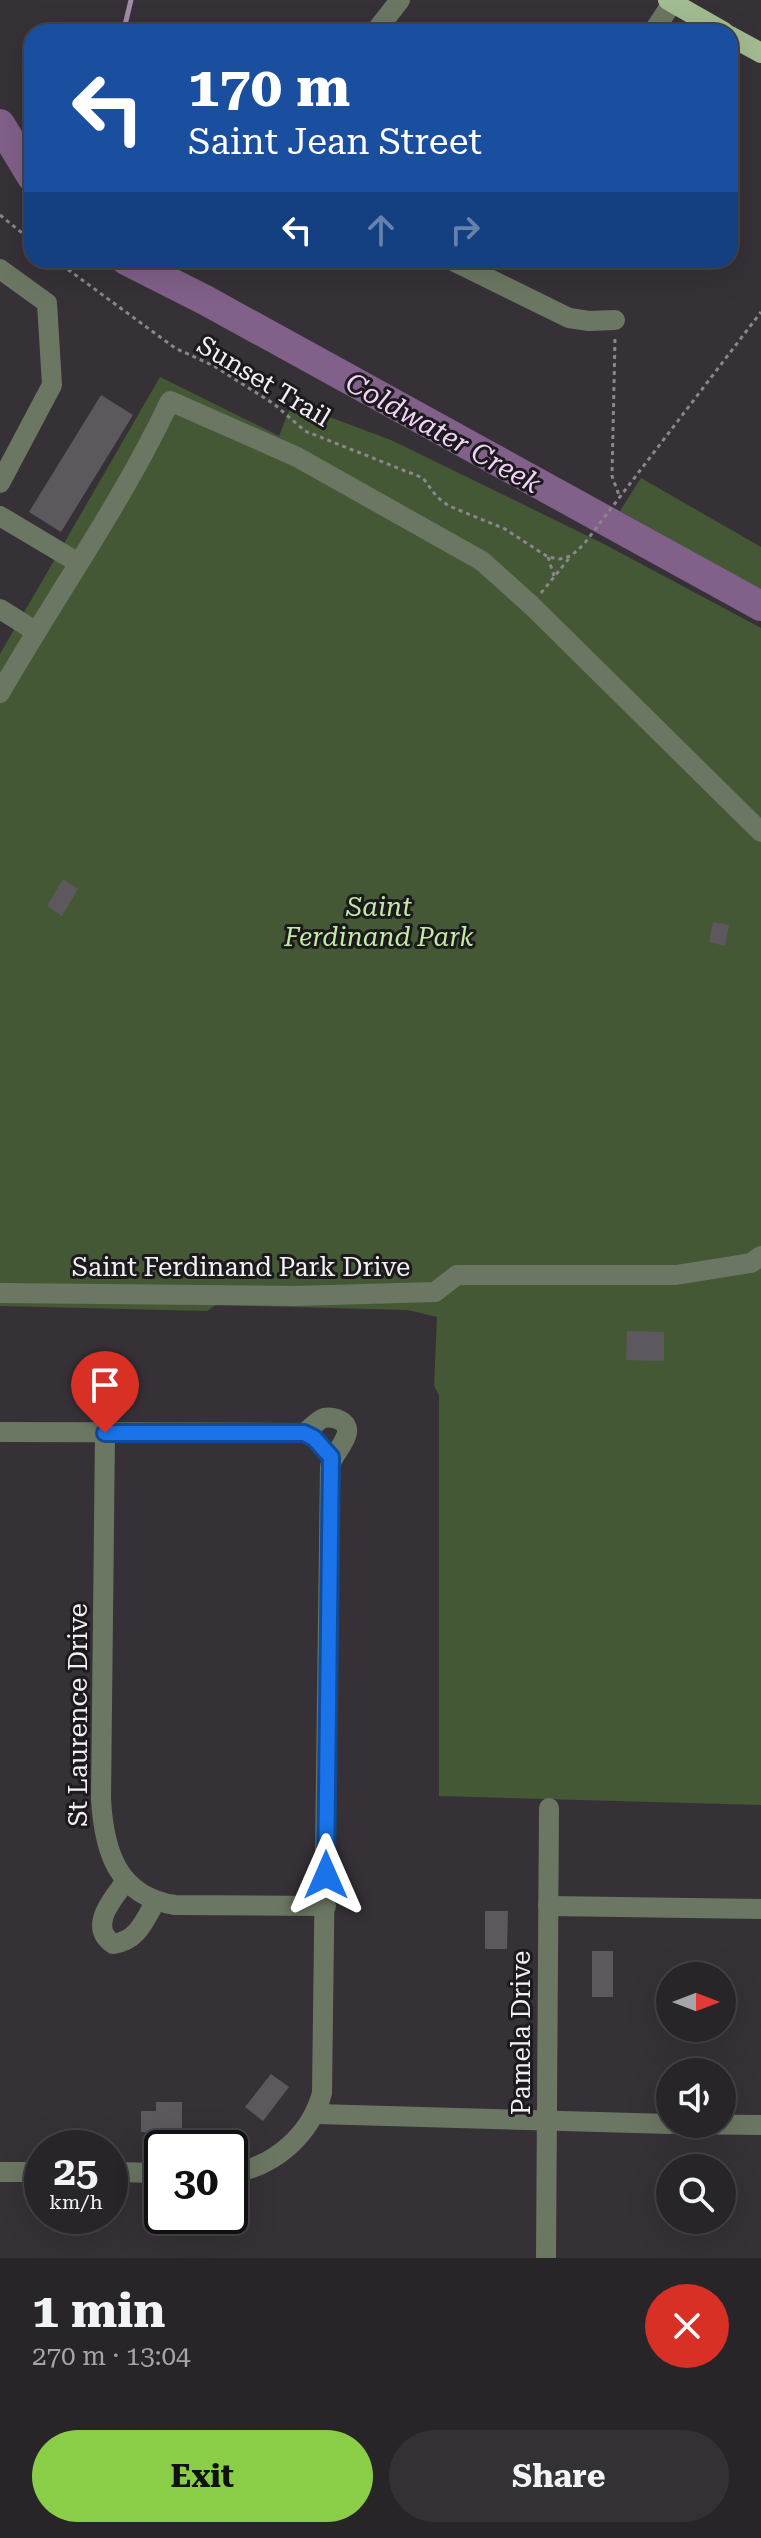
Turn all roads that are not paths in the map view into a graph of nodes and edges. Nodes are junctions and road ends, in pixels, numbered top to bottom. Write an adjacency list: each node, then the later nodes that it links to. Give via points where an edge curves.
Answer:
1 (400, 0): 3 (street)
2 (670, 1): 4 (street); 5 (main road)
3 (381, 24)
4 (657, 24)
5 (710, 24)
6 (738, 40): 7 (main road)
7 (761, 53)
8 (485, 268): 10 (street, via 569,318)
9 (0, 269): 11 (street, via 47,303 52,385)
10 (615, 320)
11 (0, 483)
12 (0, 516): 13 (street)
13 (77, 562): 15 (street); 17 (street, via 136,471 170,401 282,450 482,561)
14 (0, 609): 15 (street)
15 (35, 631): 16 (street)
16 (0, 693)
17 (761, 832)
18 (761, 1256): 19 (street, Saint Ferdinand Park Drive, via 751,1263 676,1275 457,1275 435,1292)
19 (0, 1293)
20 (0, 1432): 21 (street)
21 (105, 1433): 22 (street); 25 (street, St Laurence Drive, via 102,1831)
22 (304, 1433): 23 (street); 23 (street, via 324,1418 343,1423 345,1443)
23 (331, 1457): 27 (street)
24 (549, 1808): 28 (street, Pamela Drive)
25 (126, 1881): 26 (street, St Laurence Drive); 26 (street, via 104,1913 101,1927 113,1944 135,1936)
26 (155, 1902): 27 (street)
27 (326, 1906): 30 (street, via 324,2059)
28 (548, 1906): 29 (street); 31 (street, Pamela Drive)
29 (761, 1909)
30 (317, 2114): 31 (street); 35 (street, via 283,2151)
31 (546, 2122): 32 (street); 38 (street, Pamela Drive)
32 (656, 2124)
33 (736, 2125): 34 (street)
34 (761, 2125)
35 (248, 2168)
36 (0, 2172): 37 (street)
37 (24, 2172)
38 (546, 2258)

